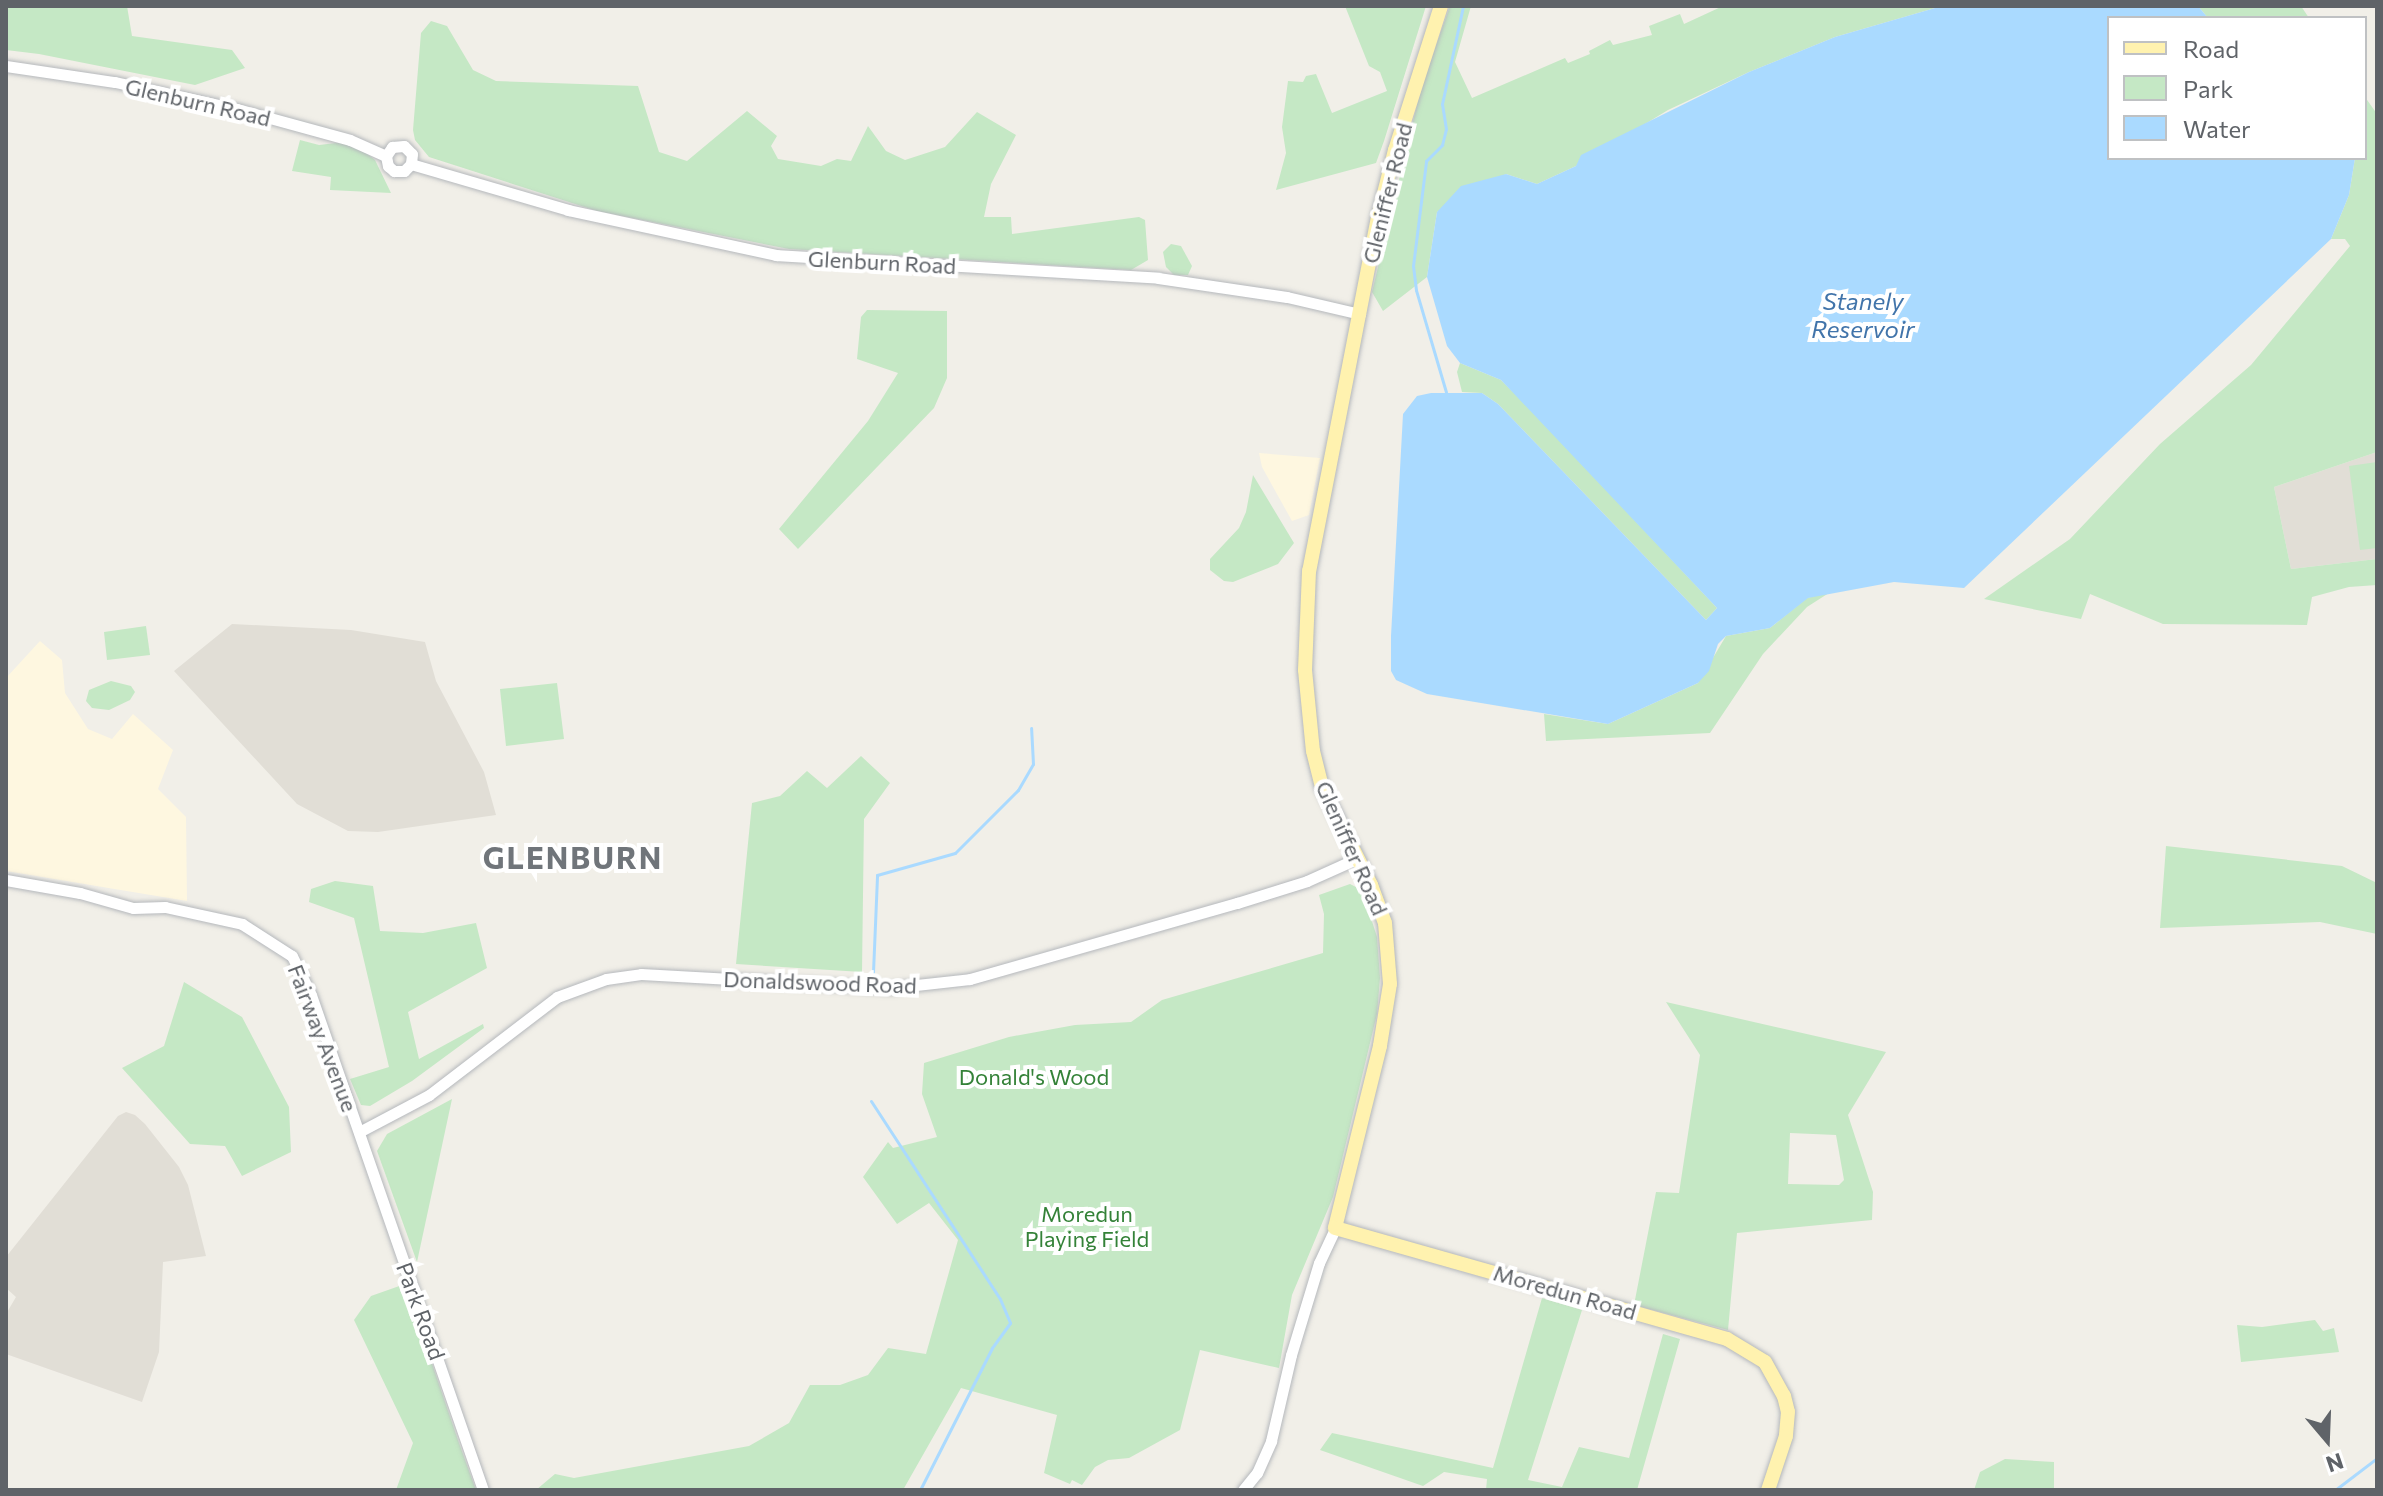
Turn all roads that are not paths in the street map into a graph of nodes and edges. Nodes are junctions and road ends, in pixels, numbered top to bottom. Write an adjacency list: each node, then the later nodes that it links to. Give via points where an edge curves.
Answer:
1 (1441, 6): 5 (main road, Gleniffer Road, via 1395,150)
2 (6, 66): 3 (street, Glenburn Road, via 115,82 237,109 350,140)
3 (386, 156): 4 (street, via 394,171); 4 (street, via 392,147 404,146 412,154)
4 (411, 164): 5 (street, Glenburn Road, via 568,210 776,255 1158,278)
5 (1360, 314): 6 (main road, Gleniffer Road, via 1309,571 1305,639 1313,751 1322,787)
6 (1356, 859): 8 (street, Donaldswood Road, via 1237,903 955,981 889,988 641,974 606,979 557,997 418,1102); 9 (main road, Gleniffer Road, via 1385,923 1390,984)
7 (6, 880): 8 (street, Fairway Avenue, via 133,908 165,907 218,918 276,943 304,975)
8 (359, 1132): 10 (street, Park Road)
9 (1335, 1228): 11 (street, Gleniffer Road, via 1291,1355 1271,1441); 12 (main road, Moredun Road, via 1727,1339 1765,1362 1788,1412 1786,1436)
10 (483, 1490)
11 (1243, 1490)
12 (1768, 1490)

